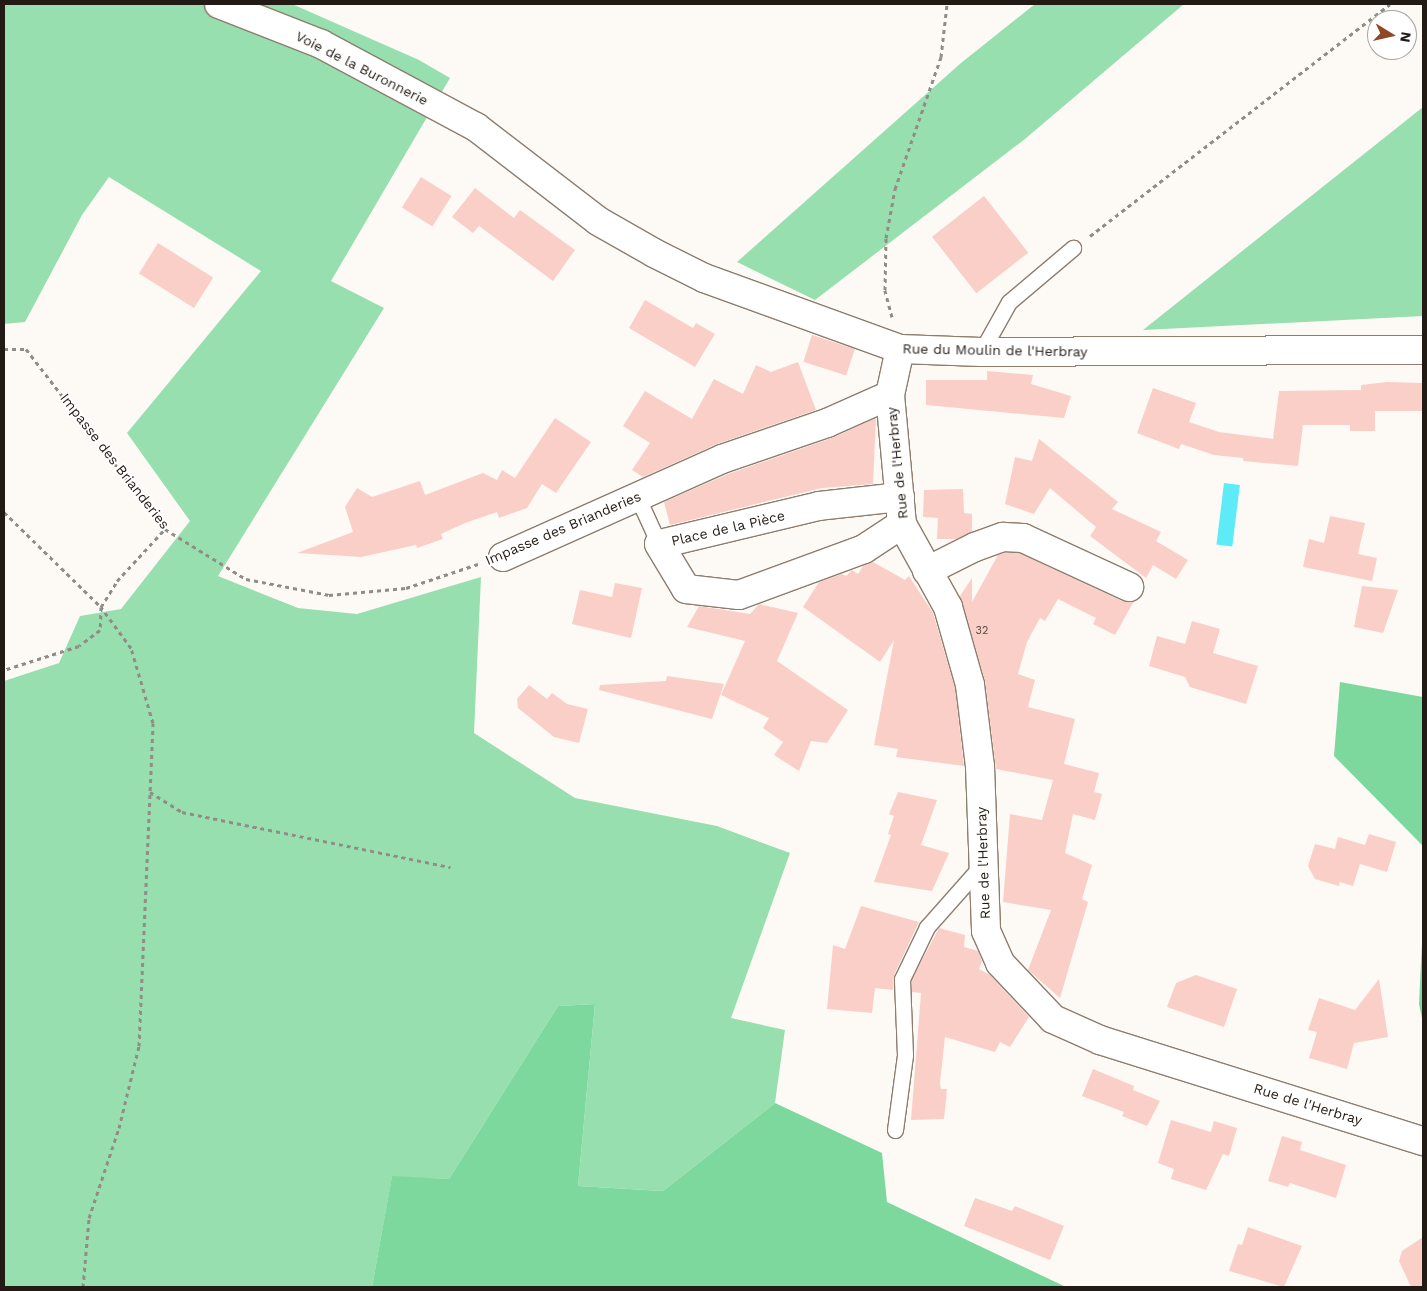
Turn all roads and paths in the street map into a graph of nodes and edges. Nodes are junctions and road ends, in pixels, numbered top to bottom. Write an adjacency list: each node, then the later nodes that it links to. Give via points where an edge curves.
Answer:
1 (219, 4): 4 (street, Voie de la Buronnerie, via 321,44)
2 (947, 4): 7 (path, via 941,58 895,189 886,238 885,290)
3 (1390, 4): 5 (path)
4 (476, 127): 7 (street, Rue du Moulin de l'Herbray, via 598,221 654,253 704,278)
5 (1074, 248): 9 (lane, via 1009,302)
6 (4, 349): 15 (path, Impasse des Brianderies, via 26,350)
7 (900, 349): 9 (street, Rue du Moulin de l'Herbray); 10 (street, Rue de l'Herbray)
8 (1423, 350): 9 (street, Rue du Moulin de l'Herbray)
9 (981, 352)
10 (890, 395): 11 (street, Impasse des Brianderies); 12 (street, Rue de l'Herbray)
11 (637, 496): 16 (lane); 17 (street, Impasse des Brianderies)
12 (900, 497): 14 (street, Rue de l'Herbray); 16 (street, Place de la Pièce, via 819,506)
13 (4, 512): 20 (path)
14 (902, 524): 16 (street, Place de la Pièce, via 864,549 739,594 686,589); 18 (street, Rue de l'Herbray)
15 (165, 529): 17 (path, Impasse des Brianderies, via 246,579 330,595 406,588); 20 (path, via 117,581)
16 (659, 544)
17 (503, 556)
18 (927, 571): 19 (street, via 975,547 1010,537 1023,538); 23 (street, Rue de l'Herbray, via 948,607 970,685 980,766)
19 (1129, 587)
20 (102, 607): 21 (path, via 100,630 79,646); 22 (path, via 130,648 153,723)
21 (4, 670)
22 (149, 792): 24 (path, via 182,812); 27 (path, via 139,1046 118,1128 88,1218)
23 (982, 865): 25 (lane, via 927,927 902,979 904,1055); 26 (street, Rue de l'Herbray, via 986,931 1000,963 1053,1019 1100,1040)
24 (450, 867)
25 (895, 1130)
26 (1423, 1141)
27 (83, 1287)

